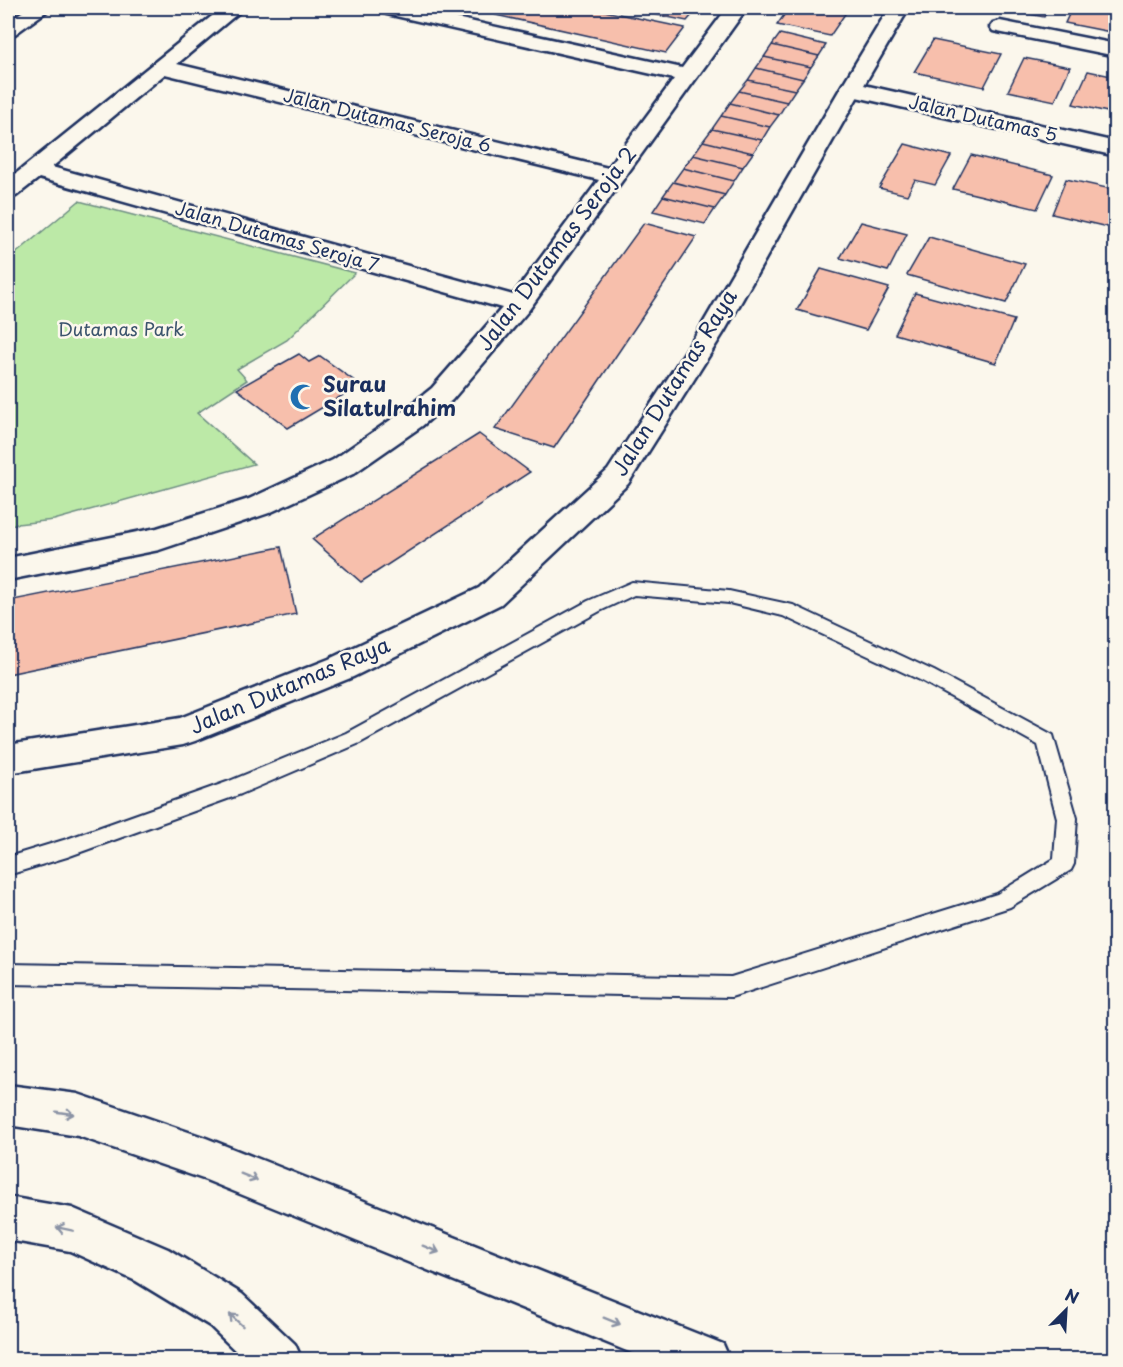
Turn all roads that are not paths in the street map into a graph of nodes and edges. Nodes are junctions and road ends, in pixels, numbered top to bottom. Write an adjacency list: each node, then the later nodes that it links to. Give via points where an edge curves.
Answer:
1 (234, 8): 9 (main road)
2 (387, 8): 10 (main road)
3 (737, 8): 10 (main road, Jalan Dutamas Seroja 2)
4 (899, 8): 11 (main road, Jalan Dutamas Raya)
5 (37, 10): 7 (main road)
6 (1000, 27): 8 (main road)
7 (8, 30)
8 (1116, 50)
9 (162, 67): 13 (main road); 14 (main road, Jalan Dutamas Seroja 6)
10 (687, 76): 14 (main road, Jalan Dutamas Seroja 2)
11 (851, 89): 12 (main road, Jalan Dutamas 5); 18 (main road, Jalan Dutamas Raya, via 711,332 618,477 490,596 341,668 183,731)
12 (1116, 148)
13 (34, 169): 15 (main road); 16 (main road, Jalan Dutamas Seroja 7)
14 (613, 176): 16 (main road, Jalan Dutamas Seroja 2)
15 (8, 191)
16 (519, 305): 17 (main road, Jalan Dutamas Seroja 2, via 442,394 343,467 259,506 159,539)
17 (8, 569)
18 (8, 759)
19 (8, 866): 20 (lane, via 234,788 353,738 632,588 729,597 787,610 928,676 1046,740 1066,818 1064,864 1004,901 730,987)
20 (8, 974)
21 (8, 1105): 24 (main road, one-way to 24, via 78,1115 206,1159)
22 (8, 1219): 23 (main road, one-way to 22, via 226,1310 152,1265 72,1230)
23 (279, 1359)
24 (707, 1359)

